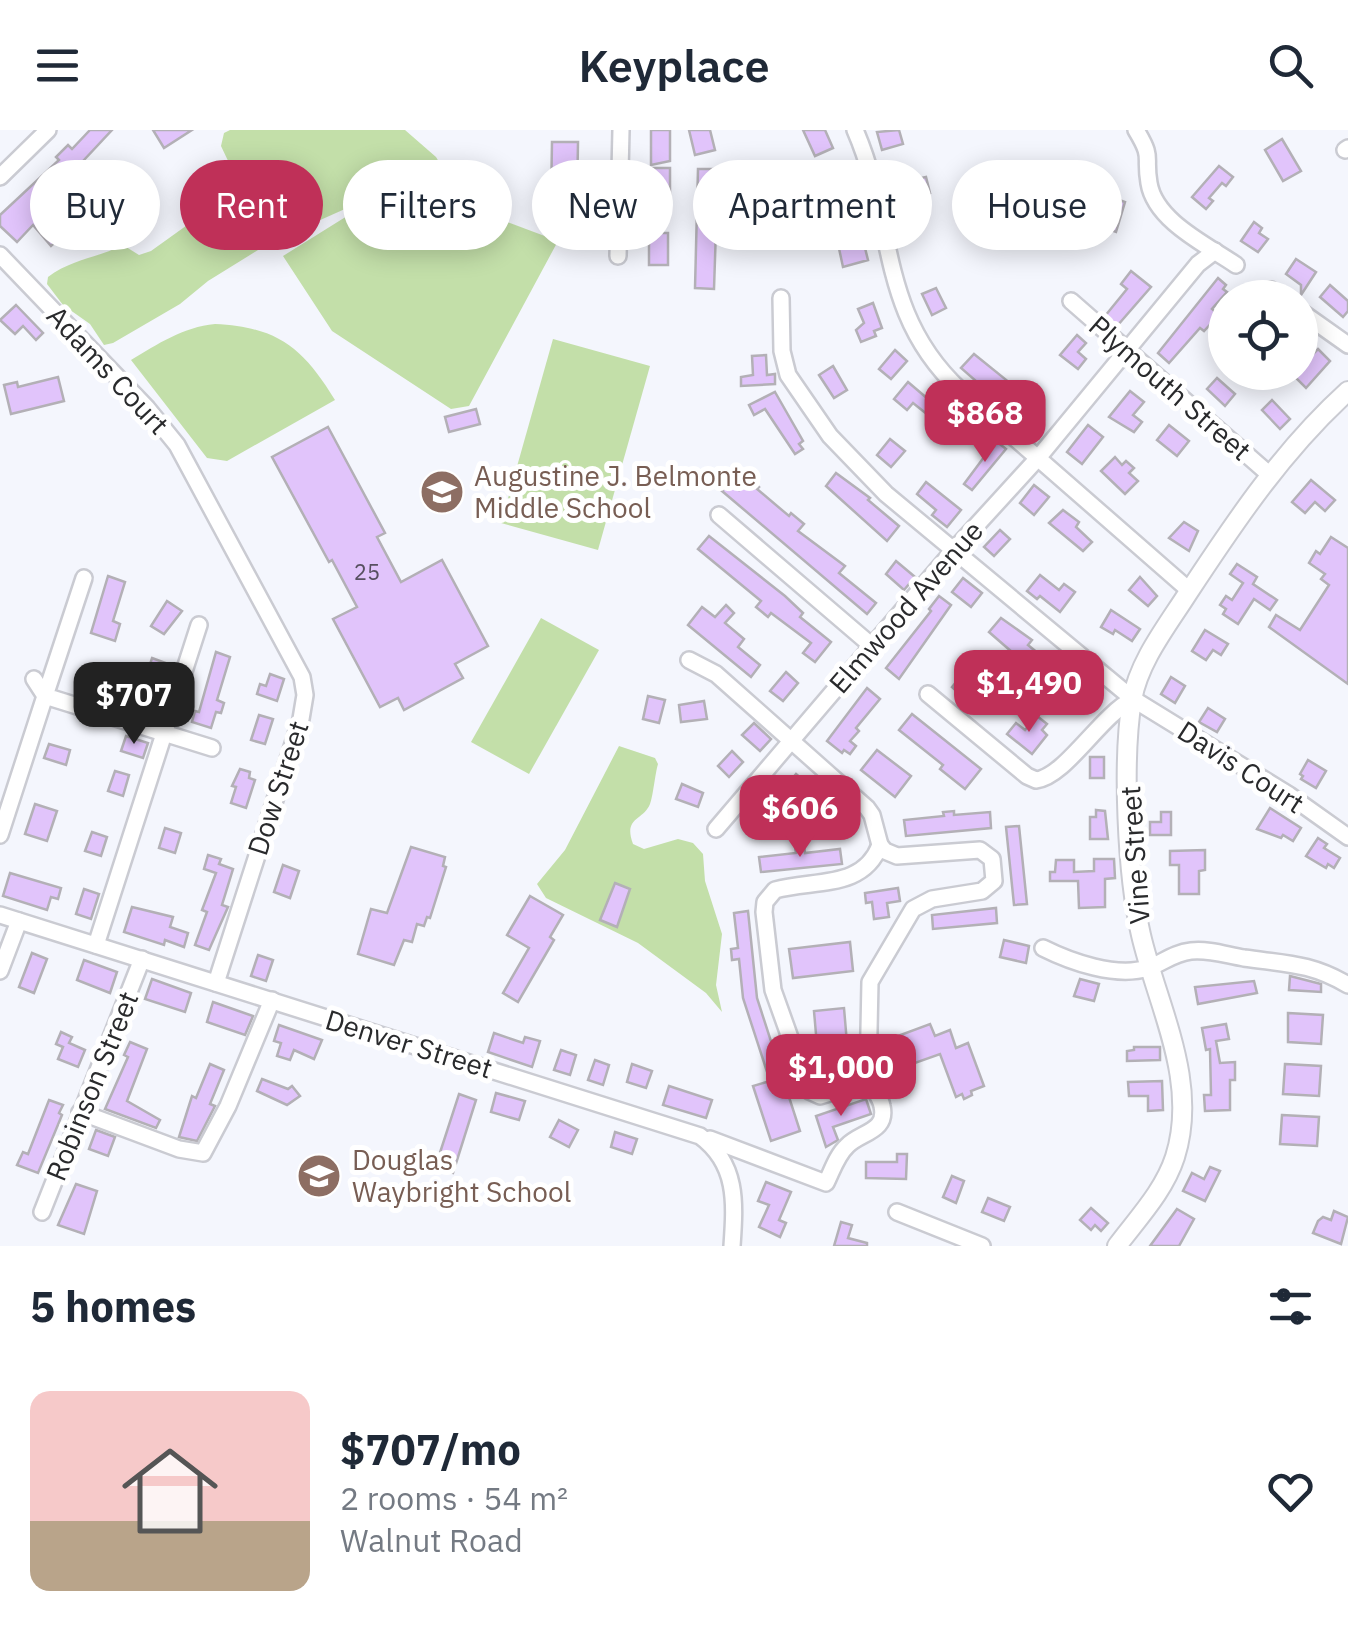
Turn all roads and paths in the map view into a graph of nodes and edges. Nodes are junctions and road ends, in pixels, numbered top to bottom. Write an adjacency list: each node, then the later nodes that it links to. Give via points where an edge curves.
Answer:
1 (48, 130): 5 (street)
2 (621, 130): 8 (street)
3 (854, 130): 16 (street, via 914,336 950,381)
4 (1136, 130): 6 (street, via 1150,154 1149,186 1165,215)
5 (0, 177)
6 (1215, 251): 9 (street); 14 (street, Elmwood Avenue)
7 (0, 255): 18 (street, Adams Court, via 159,422)
8 (618, 256)
9 (1236, 266)
10 (780, 298): 20 (street, Davis Court, via 786,368 817,420 886,494)
11 (1071, 301): 14 (street, Plymouth Street)
12 (1318, 324): 13 (street)
13 (1348, 345)
14 (1126, 352): 16 (street, Elmwood Avenue); 17 (street, Plymouth Street)
15 (1348, 391): 17 (street, Vine Street)
16 (1038, 458): 20 (street, Elmwood Avenue); 22 (street)
17 (1270, 475): 22 (street, Vine Street)
18 (205, 493): 44 (street, Dow Street, via 292,654 305,695)
19 (719, 515): 24 (street)
20 (954, 550): 24 (street, Elmwood Avenue); 29 (street, Davis Court)
21 (84, 578): 28 (street)
22 (1190, 590): 29 (street, Vine Street)
23 (199, 625): 30 (street)
24 (872, 646): 31 (street, Elmwood Avenue)
25 (689, 660): 31 (street, via 716,674)
26 (34, 679): 28 (street)
27 (928, 694): 29 (street, via 1036,780 1055,774)
28 (45, 696): 30 (street); 34 (street)
29 (1132, 699): 35 (street, Davis Court); 42 (street, Vine Street, via 1130,836)
30 (164, 734): 32 (street); 39 (street)
31 (791, 741): 33 (street, Elmwood Avenue); 36 (street, via 867,808)
32 (212, 748)
33 (716, 829)
34 (0, 835)
35 (1348, 838)
36 (880, 845): 47 (street, via 873,862 846,879 775,890 764,912 774,990 809,1091 820,1096); 47 (street, via 896,856 980,850 992,859 994,881 982,891 912,909 870,982)
37 (0, 915): 38 (street, Denver Street)
38 (19, 921): 39 (street, Denver Street); 43 (street)
39 (96, 945): 41 (street, Denver Street)
40 (1043, 948): 42 (street, via 1102,967)
41 (142, 960): 44 (street, Denver Street); 48 (street, Robinson Street)
42 (1150, 968): 45 (street, via 1178,953 1215,952 1306,965); 54 (street, Vine Street, via 1179,1064 1180,1129 1162,1186)
43 (0, 971)
44 (216, 983): 46 (street, Denver Street)
45 (1348, 986)
46 (272, 1000): 48 (street, via 203,1153); 49 (street, Denver Street)
47 (869, 1081): 49 (street, via 882,1104 882,1121 847,1145 826,1182)
48 (80, 1112): 50 (street, Robinson Street)
49 (692, 1132): 52 (street, Denver Street, via 720,1153 731,1176)
50 (42, 1212)
51 (897, 1212): 53 (street)
52 (732, 1246)
53 (982, 1246)
54 (1117, 1246)

